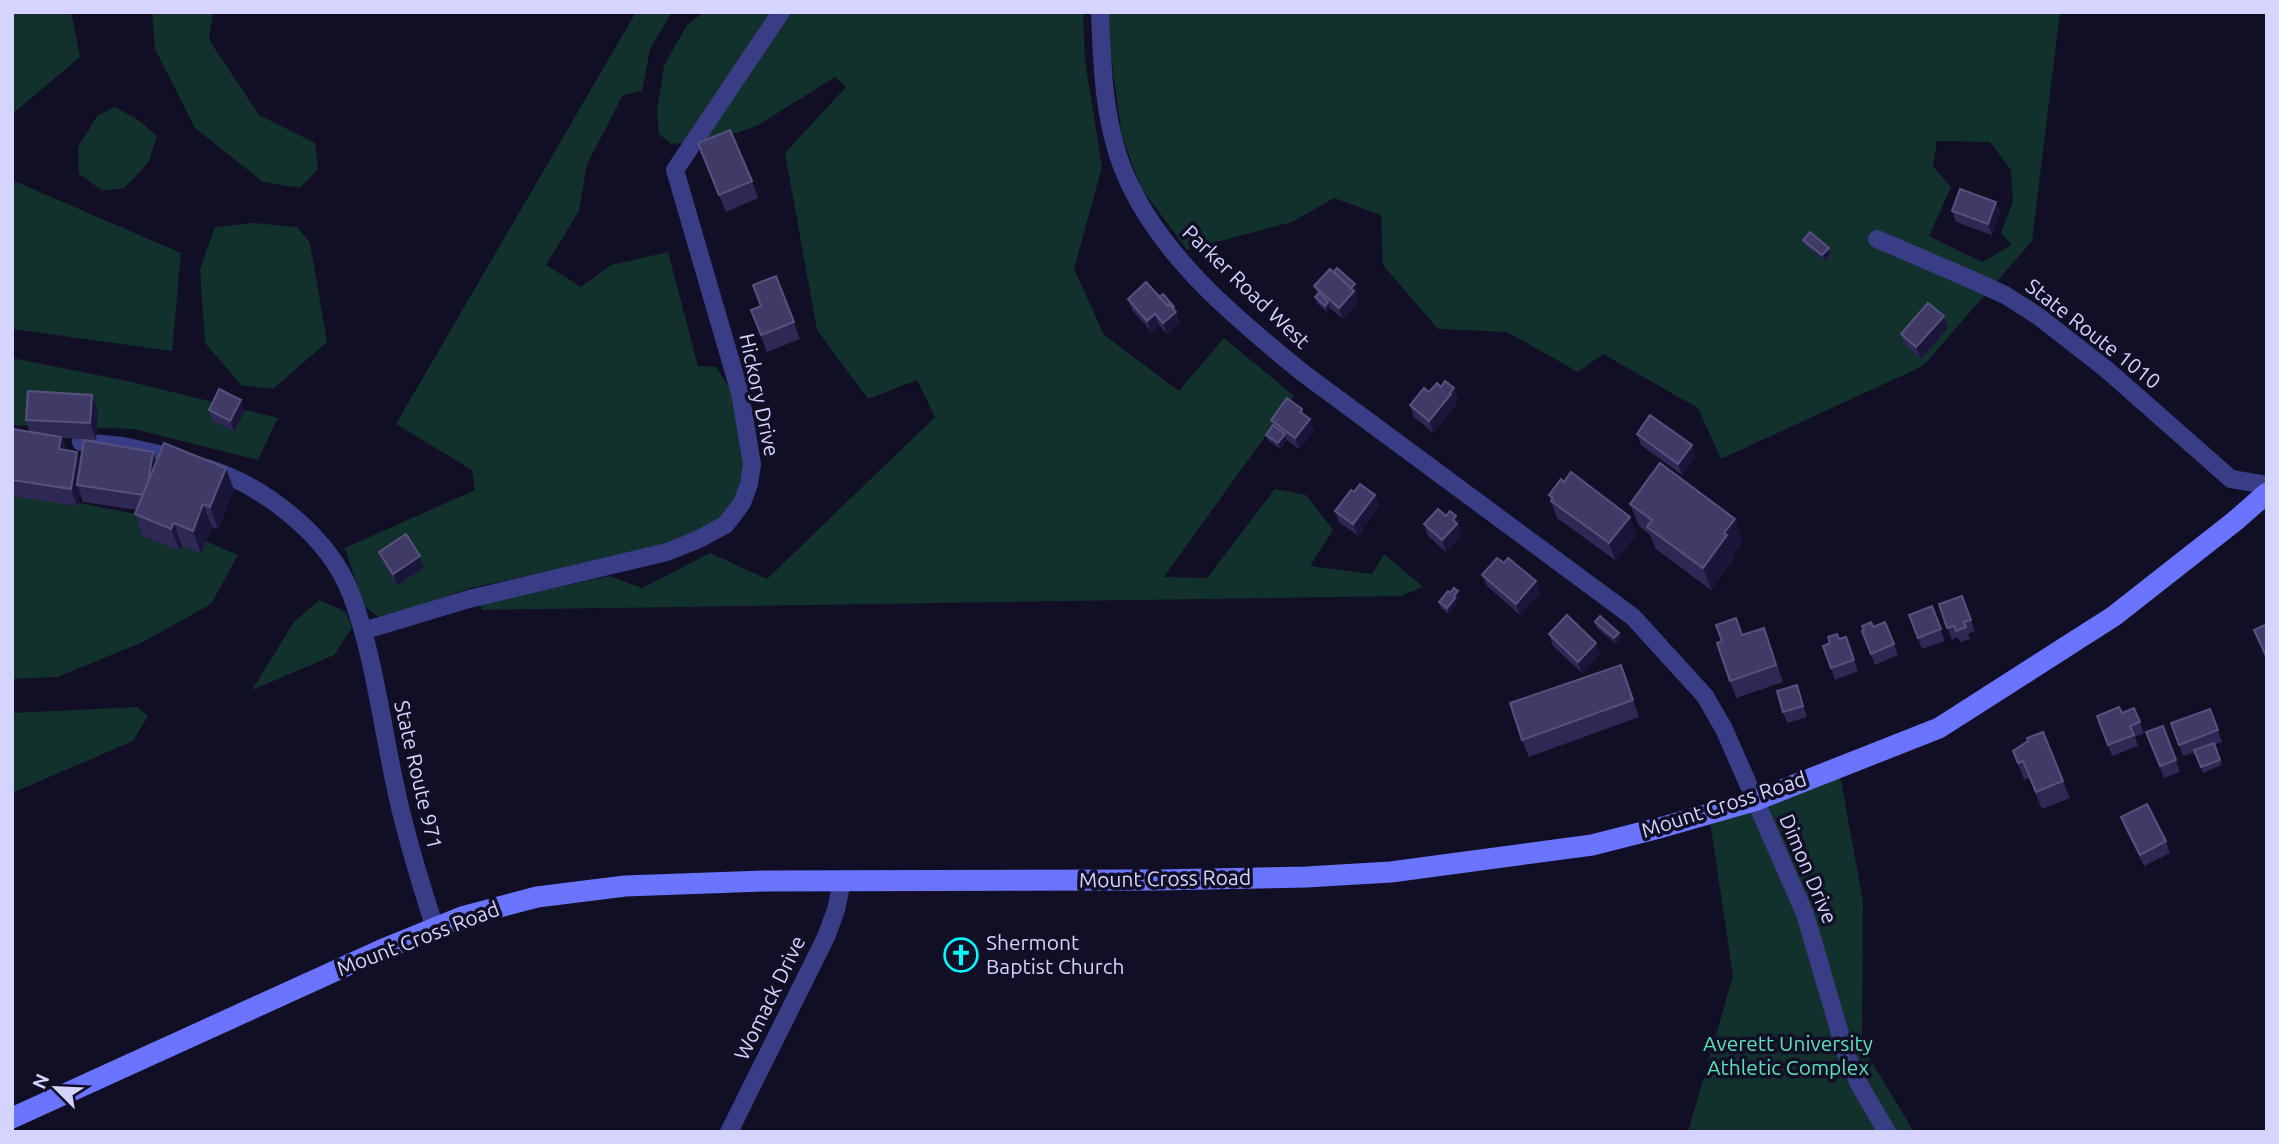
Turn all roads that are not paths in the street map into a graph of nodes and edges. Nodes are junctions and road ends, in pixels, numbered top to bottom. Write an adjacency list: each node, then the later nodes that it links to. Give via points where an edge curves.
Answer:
1 (781, 12): 8 (street, Hickory Drive, via 674,170 743,406 752,464 742,503 725,525 667,552 469,599)
2 (1100, 12): 7 (street, Parker Road West, via 1102,66 1115,146 1129,184 1172,253 1292,364)
3 (1877, 239): 5 (street, State Route 1010, via 1982,284 2038,316 2231,479)
4 (81, 442): 8 (street, State Route 971, via 170,456 222,473 274,501 299,523 344,579)
5 (2267, 485)
6 (2267, 493): 9 (main road, Mount Cross Road, via 2115,616 1939,728)
7 (1490, 511): 9 (street, Dimon Drive, via 1633,617 1705,696)
8 (363, 631): 11 (street, State Route 971, via 404,828)
9 (1754, 800): 10 (main road, Mount Cross Road, via 1592,845 1391,872 1171,880); 14 (street, Dimon Drive, via 1805,914 1846,1054)
10 (842, 881): 11 (main road, Mount Cross Road, via 612,888 495,906); 13 (street, Womack Drive, via 825,937)
11 (435, 928): 12 (main road, Mount Cross Road)
12 (12, 1118)
13 (729, 1132)
14 (1887, 1132)

